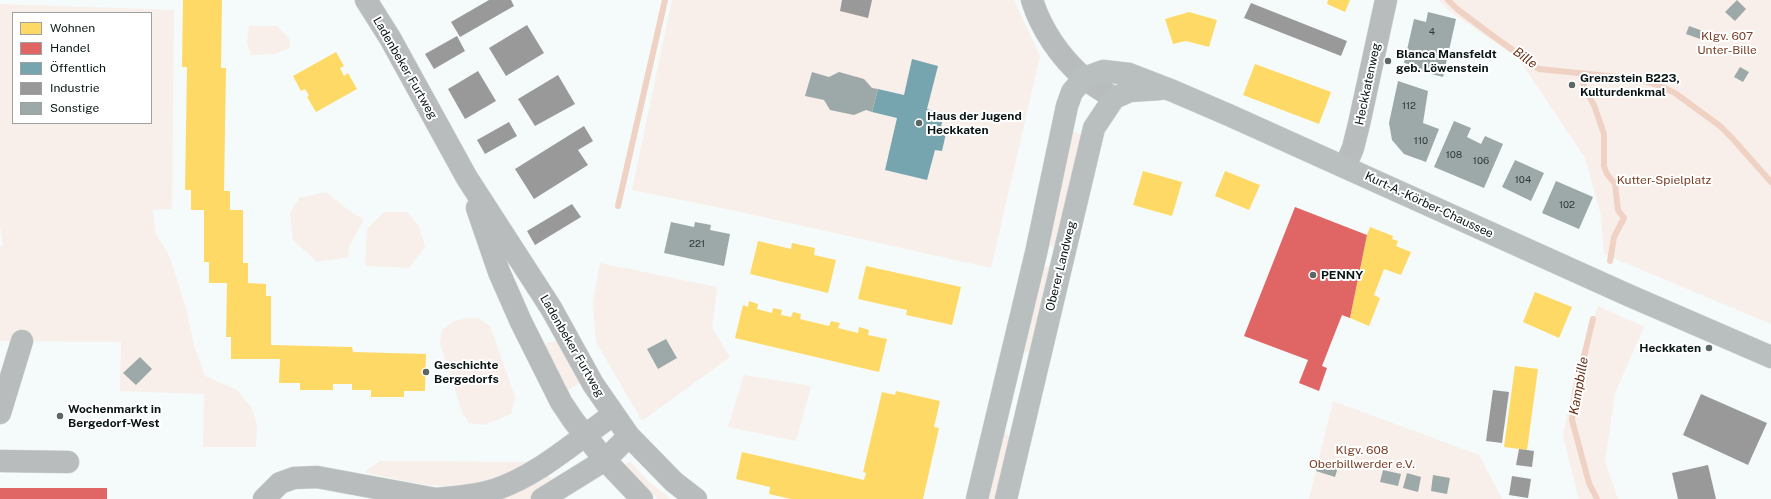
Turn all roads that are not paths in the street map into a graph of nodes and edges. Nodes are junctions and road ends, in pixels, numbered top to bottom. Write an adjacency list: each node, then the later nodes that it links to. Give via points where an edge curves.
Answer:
1 (366, 0): 8 (street, Ladenbeker Furtweg, via 390,38)
2 (1032, 0): 4 (street, via 1052,43)
3 (1386, 0): 7 (street, Heckkatenweg, via 1359,124)
4 (1084, 78): 5 (main road, Kurt-A.-Körber-Chaussee, via 1095,73 1111,71 1129,74); 6 (street); 9 (main road, via 1072,92 1068,106)
5 (1173, 91): 6 (main road, via 1142,89); 7 (main road, Kurt-A.-Körber-Chaussee)
6 (1114, 98): 10 (main road, Oberer Landweg, via 1094,128)
7 (1345, 167): 12 (main road, Kurt-A.-Körber-Chaussee)
8 (467, 178): 16 (street, Ladenbeker Furtweg, via 521,259 592,384); 18 (street, Ladenbeker Furtweg, via 499,272 521,322 561,402)
9 (1036, 253): 10 (main road, via 1051,260); 14 (main road)
10 (1058, 278): 17 (main road, Oberer Landweg)
11 (22, 342): 13 (street)
12 (1771, 357)
13 (7, 365): 15 (street)
14 (998, 412): 17 (main road); 28 (main road)
15 (0, 413)
16 (613, 415): 18 (street); 19 (street, Ladenbeker Furtweg)
17 (1021, 434): 29 (main road, Oberer Landweg)
18 (585, 435): 20 (street, Ladenbeker Furtweg); 24 (street, via 519,480 493,490)
19 (629, 436): 20 (street); 27 (street, Ladenbeker Furtweg, via 674,482)
20 (605, 460): 25 (street); 26 (street, Ladenbeker Furtweg)
21 (0, 461): 22 (street)
22 (68, 462)
23 (264, 499): 24 (street, via 280,483 294,478 317,476)
24 (436, 499)
25 (542, 499)
26 (642, 499)
27 (696, 499)
28 (977, 499)
29 (1006, 499)

